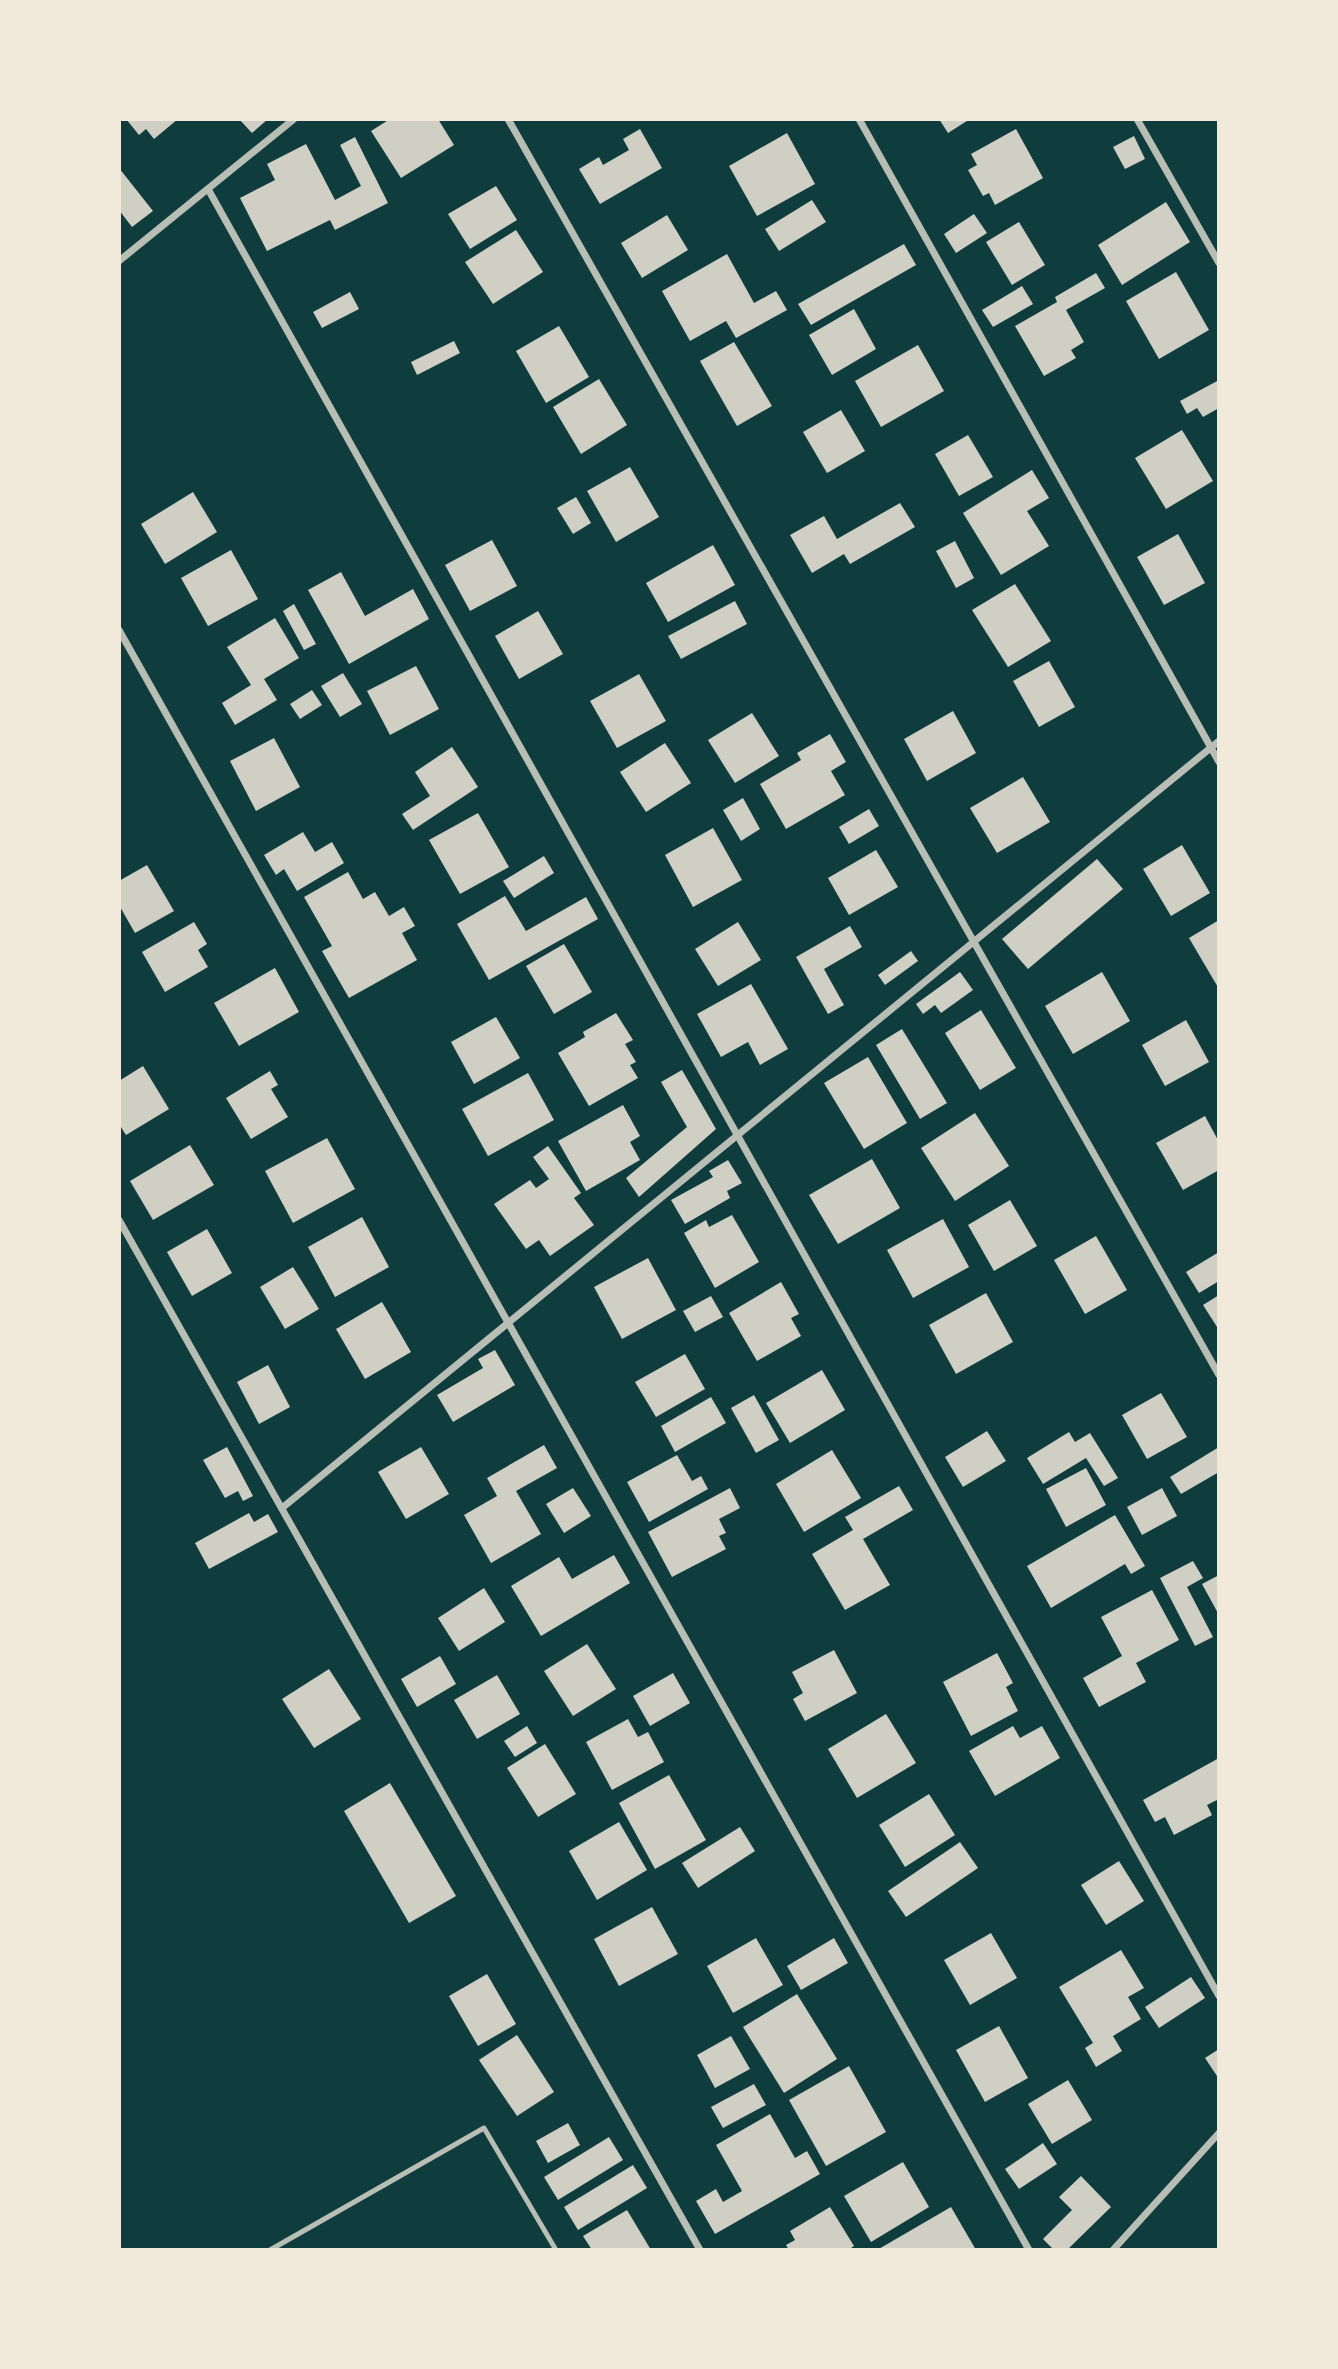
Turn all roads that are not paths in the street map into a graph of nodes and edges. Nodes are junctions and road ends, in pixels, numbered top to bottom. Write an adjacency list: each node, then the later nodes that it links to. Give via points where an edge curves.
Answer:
1 (295, 119): 5 (street)
2 (508, 119): 12 (street)
3 (859, 119): 10 (street)
4 (1138, 119): 7 (street)
5 (208, 189): 6 (street); 13 (street)
6 (119, 261)
7 (1219, 263)
8 (119, 629): 15 (street)
9 (1219, 741): 10 (street)
10 (1211, 748): 11 (street); 12 (street)
11 (1219, 762)
12 (974, 942): 13 (street); 16 (street)
13 (737, 1135): 15 (street); 18 (street)
14 (119, 1220): 17 (street)
15 (509, 1323): 17 (street); 23 (street)
16 (1219, 1375)
17 (282, 1508): 22 (street)
18 (1219, 1996)
19 (1219, 2133): 24 (street)
20 (270, 2250): 21 (lane, via 484,2128)
21 (556, 2250)
22 (700, 2250)
23 (1029, 2250)
24 (1113, 2250)

